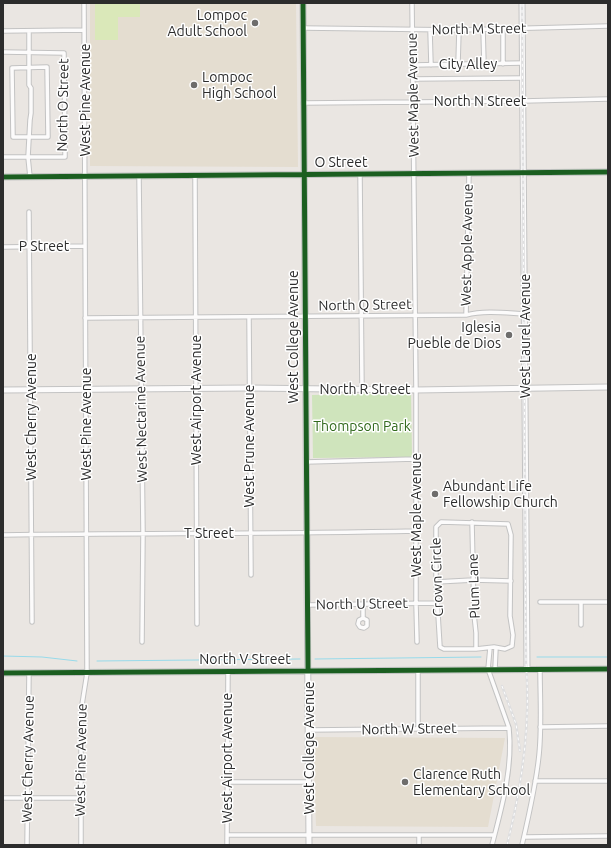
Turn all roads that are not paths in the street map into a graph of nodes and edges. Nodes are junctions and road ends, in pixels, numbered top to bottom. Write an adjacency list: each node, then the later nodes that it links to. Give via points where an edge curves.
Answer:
1 (84, 3): 10 (street, West Pine Avenue)
2 (303, 3): 6 (street, West College Avenue)
3 (412, 3): 11 (street, West Maple Avenue)
4 (522, 3): 9 (street, West Laurel Avenue)
5 (608, 26): 9 (street, North M Street)
6 (303, 28): 11 (street, North M Street); 30 (street, West College Avenue)
7 (483, 29): 8 (street, North M Street); 13 (street, North M Street); 20 (street)
8 (503, 29): 9 (street, North M Street); 21 (street)
9 (522, 29): 18 (street, West Laurel Avenue)
10 (84, 30): 15 (street); 40 (street, West Pine Avenue)
11 (412, 30): 12 (street, North M Street); 23 (street, West Maple Avenue)
12 (430, 30): 13 (street, North M Street); 22 (street)
13 (459, 30): 19 (street)
14 (3, 31): 15 (street)
15 (29, 31): 17 (street)
16 (3, 52): 17 (street)
17 (29, 52): 24 (street); 33 (street, North O Street, via 64,53 65,157)
18 (523, 63): 21 (street, City Alley); 25 (street, West Laurel Avenue)
19 (458, 64): 20 (street, City Alley); 22 (street, City Alley)
20 (484, 64): 21 (street, City Alley)
21 (503, 64)
22 (431, 65): 23 (street, City Alley)
23 (413, 66): 26 (street, West Maple Avenue)
24 (29, 68): 31 (street, via 32,110); 31 (street, via 12,68 12,137); 31 (street, via 47,67 48,134 48,137)
25 (523, 78): 26 (street); 28 (street, West Laurel Avenue)
26 (413, 79): 29 (street, West Maple Avenue)
27 (608, 99): 28 (street, North N Street)
28 (523, 101): 29 (street, North N Street); 34 (street, West Laurel Avenue)
29 (413, 102): 30 (street, North N Street); 36 (street, West Maple Avenue)
30 (303, 103): 37 (street, West College Avenue)
31 (30, 137): 33 (street)
32 (3, 157): 33 (street, North O Street)
33 (28, 157): 44 (street)
34 (524, 172): 35 (street, O Street); 39 (street, O Street); 49 (street, West Laurel Avenue)
35 (608, 172)
36 (414, 173): 38 (street, O Street); 39 (street, O Street); 51 (street, West Maple Avenue)
37 (304, 174): 38 (street, O Street); 42 (street, O Street); 57 (street, West College Avenue)
38 (360, 174): 53 (street)
39 (468, 174): 50 (street, West Apple Avenue)
40 (85, 176): 41 (street, O Street); 44 (street, O Street); 47 (street, West Pine Avenue)
41 (139, 176): 42 (street, O Street); 55 (street, West Nectarine Avenue)
42 (194, 176): 56 (street, West Airport Avenue)
43 (3, 177): 44 (street, O Street)
44 (30, 177)
45 (29, 212): 46 (street, West Cherry Avenue)
46 (30, 246): 47 (street, P Street); 48 (street, P Street); 66 (street, West Cherry Avenue)
47 (85, 246): 54 (street, West Pine Avenue)
48 (3, 247)
49 (525, 314): 50 (street, North Q Street); 58 (street, West Laurel Avenue)
50 (466, 315): 51 (street, North Q Street)
51 (415, 316): 53 (street, North Q Street); 68 (street, West Maple Avenue)
52 (249, 317): 56 (street, North Q Street); 57 (street, North Q Street); 61 (street, West Prune Avenue)
53 (361, 317): 57 (street, North Q Street); 64 (street)
54 (85, 318): 55 (street, North Q Street); 62 (street, West Pine Avenue)
55 (140, 318): 56 (street, North Q Street); 63 (street, West Nectarine Avenue)
56 (195, 318): 60 (street, West Airport Avenue)
57 (305, 318): 67 (street, West College Avenue)
58 (525, 387): 59 (street, North R Street); 68 (street, North R Street); 103 (street, West Laurel Avenue)
59 (608, 387)
60 (195, 388): 61 (street, North R Street); 63 (street, North R Street); 73 (street, West Airport Avenue)
61 (249, 388): 67 (street, North R Street); 75 (street, West Prune Avenue)
62 (86, 389): 63 (street, North R Street); 66 (street, North R Street); 78 (street, West Pine Avenue)
63 (141, 389): 74 (street, West Nectarine Avenue)
64 (362, 389): 67 (street, North R Street); 68 (street, North R Street)
65 (3, 390): 66 (street, North R Street)
66 (31, 390): 77 (street, West Cherry Avenue)
67 (306, 390): 70 (street, West College Avenue)
68 (416, 390): 69 (street, West Maple Avenue)
69 (415, 459): 70 (street); 72 (street, West Maple Avenue)
70 (306, 462): 76 (street, West College Avenue)
71 (472, 522): 81 (street, Plum Lane); 82 (street, Crown Circle, via 508,524 511,535); 83 (street, Crown Circle, via 441,522 436,527)
72 (416, 531): 76 (street, T Street); 89 (street, West Maple Avenue)
73 (196, 532): 74 (street, T Street); 75 (street, T Street); 93 (street, West Airport Avenue)
74 (143, 533): 78 (street, T Street); 95 (street, West Nectarine Avenue)
75 (250, 533): 76 (street, T Street); 80 (street, West Prune Avenue)
76 (307, 533): 90 (street, West College Avenue)
77 (32, 534): 78 (street, T Street); 79 (street, T Street); 92 (street, West Cherry Avenue)
78 (87, 534): 110 (street, West Pine Avenue)
79 (3, 535)
80 (250, 575)
81 (473, 580): 82 (street); 83 (street); 99 (street, Plum Lane)
82 (511, 581): 98 (street, Crown Circle, via 510,616 513,641 510,647)
83 (436, 582): 87 (street, Crown Circle)
84 (540, 602): 85 (street)
85 (581, 602): 86 (street); 94 (street)
86 (608, 602)
87 (437, 603): 89 (street, North U Street); 99 (street, Crown Circle, via 440,647)
88 (363, 604): 89 (street, North U Street); 90 (street, North U Street); 91 (street)
89 (416, 604): 96 (street, West Maple Avenue)
90 (308, 605): 106 (street, West College Avenue)
91 (362, 618)
92 (32, 622)
93 (197, 624)
94 (582, 625)
95 (142, 642)
96 (417, 642)
97 (490, 648): 98 (street, Crown Circle); 99 (street, Crown Circle); 101 (street)
98 (496, 648): 102 (street)
99 (476, 649)
100 (608, 668): 104 (street, North V Street)
101 (488, 669): 102 (street, North V Street); 105 (street, North V Street); 113 (street)
102 (494, 669): 103 (street, North V Street)
103 (527, 669): 104 (street, North V Street)
104 (540, 669): 112 (street)
105 (418, 670): 106 (street, North V Street); 114 (street)
106 (308, 671): 107 (street, North V Street); 115 (street, West College Avenue)
107 (228, 672): 110 (street, North V Street); 118 (street, West Airport Avenue)
108 (3, 673): 109 (street, North V Street)
109 (29, 673): 110 (street, North V Street); 121 (street, West Cherry Avenue)
110 (87, 673): 122 (street, West Pine Avenue, via 80,711)
111 (608, 726): 112 (street)
112 (540, 727): 116 (street)
113 (509, 728): 114 (street, North W Street); 125 (street, via 507,778)
114 (418, 729): 115 (street, North W Street)
115 (308, 730): 119 (street, West College Avenue)
116 (535, 781): 117 (street); 128 (street)
117 (608, 781)
118 (226, 782): 119 (street); 123 (street, West Airport Avenue)
119 (309, 782): 124 (street, West College Avenue)
120 (3, 798): 121 (street)
121 (28, 798): 122 (street); 129 (street, West Cherry Avenue)
122 (80, 798): 130 (street, West Pine Avenue)
123 (227, 835): 124 (street); 131 (street, West Airport Avenue)
124 (309, 835): 126 (street); 132 (street, West College Avenue)
125 (494, 835): 126 (street); 134 (street)
126 (419, 836): 133 (street)
127 (608, 836): 128 (street)
128 (524, 837): 135 (street)
129 (28, 845)
130 (81, 845)
131 (227, 845)
132 (309, 845)
133 (419, 845)
134 (492, 845)
135 (522, 845)

